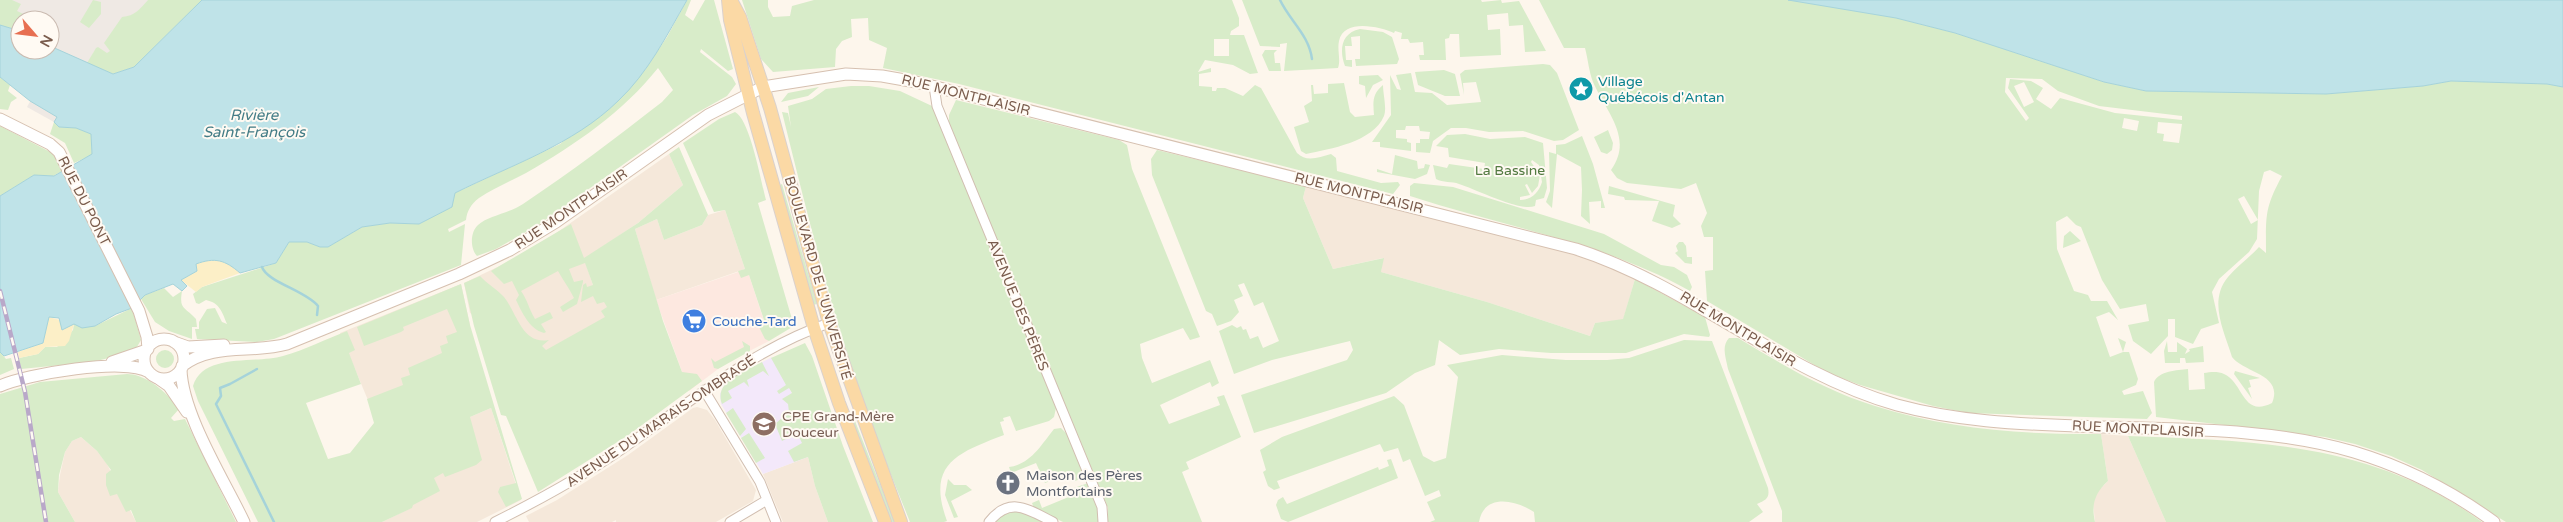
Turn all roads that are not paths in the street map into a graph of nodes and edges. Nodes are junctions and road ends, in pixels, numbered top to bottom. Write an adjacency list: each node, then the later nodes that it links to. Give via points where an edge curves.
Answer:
1 (730, 0): 3 (main road, BOULEVARD DE L'UNIVERSITÉ, via 740,17); 4 (main road, BOULEVARD DE L'UNIVERSITÉ, via 730,20)
2 (934, 86): 3 (street, RUE MONTPLAISIR, via 882,76 850,74); 28 (street, AVENUE DES PÈRES, via 937,106 1102,507); 29 (street, RUE MONTPLAISIR, via 1593,254 1668,288 1810,371 1897,405 1994,422 2240,434 2312,442 2393,466 2449,494)
3 (763, 87): 4 (street, RUE MONTPLAISIR); 7 (main road, BOULEVARD DE L'UNIVERSITÉ)
4 (749, 94): 8 (main road, BOULEVARD DE L'UNIVERSITÉ); 11 (street, RUE MONTPLAISIR, via 708,114 556,222 496,257 287,344 261,350)
5 (0, 119): 6 (street, RUE DU PONT, via 50,144 63,158)
6 (139, 311): 9 (street, via 156,333); 10 (street)
7 (829, 322): 8 (street, AVENUE DU MARAIS-OMBRAGÉ); 25 (main road, BOULEVARD DE L'UNIVERSITÉ)
8 (814, 328): 17 (street, AVENUE DU MARAIS-OMBRAGÉ, via 738,367); 24 (main road, BOULEVARD DE L'UNIVERSITÉ, via 842,412)
9 (170, 341): 10 (street, via 155,342); 11 (street, RUE MONTPLAISIR, via 188,348 216,344); 12 (street, via 183,355)
10 (147, 349): 13 (street, via 123,359); 14 (street, via 145,362)
11 (243, 349): 12 (street, RUE MONTPLAISIR, via 206,353)
12 (182, 368): 15 (street, via 172,377); 18 (street, via 184,391)
13 (81, 369): 14 (street, via 132,366); 16 (street, via 34,376)
14 (149, 372): 15 (street)
15 (160, 379): 18 (street, via 172,390)
16 (0, 386)
17 (704, 390): 19 (street, via 760,482); 21 (street, AVENUE DU MARAIS-OMBRAGÉ, via 628,445)
18 (198, 428): 20 (street)
19 (767, 500): 22 (street); 23 (street)
20 (244, 522)
21 (495, 522)
22 (730, 522)
23 (776, 522)
24 (885, 522)
25 (901, 522)
26 (989, 522): 27 (street, via 996,514 1013,506 1027,508)
27 (1053, 522)
28 (1103, 522)
29 (2494, 522)

